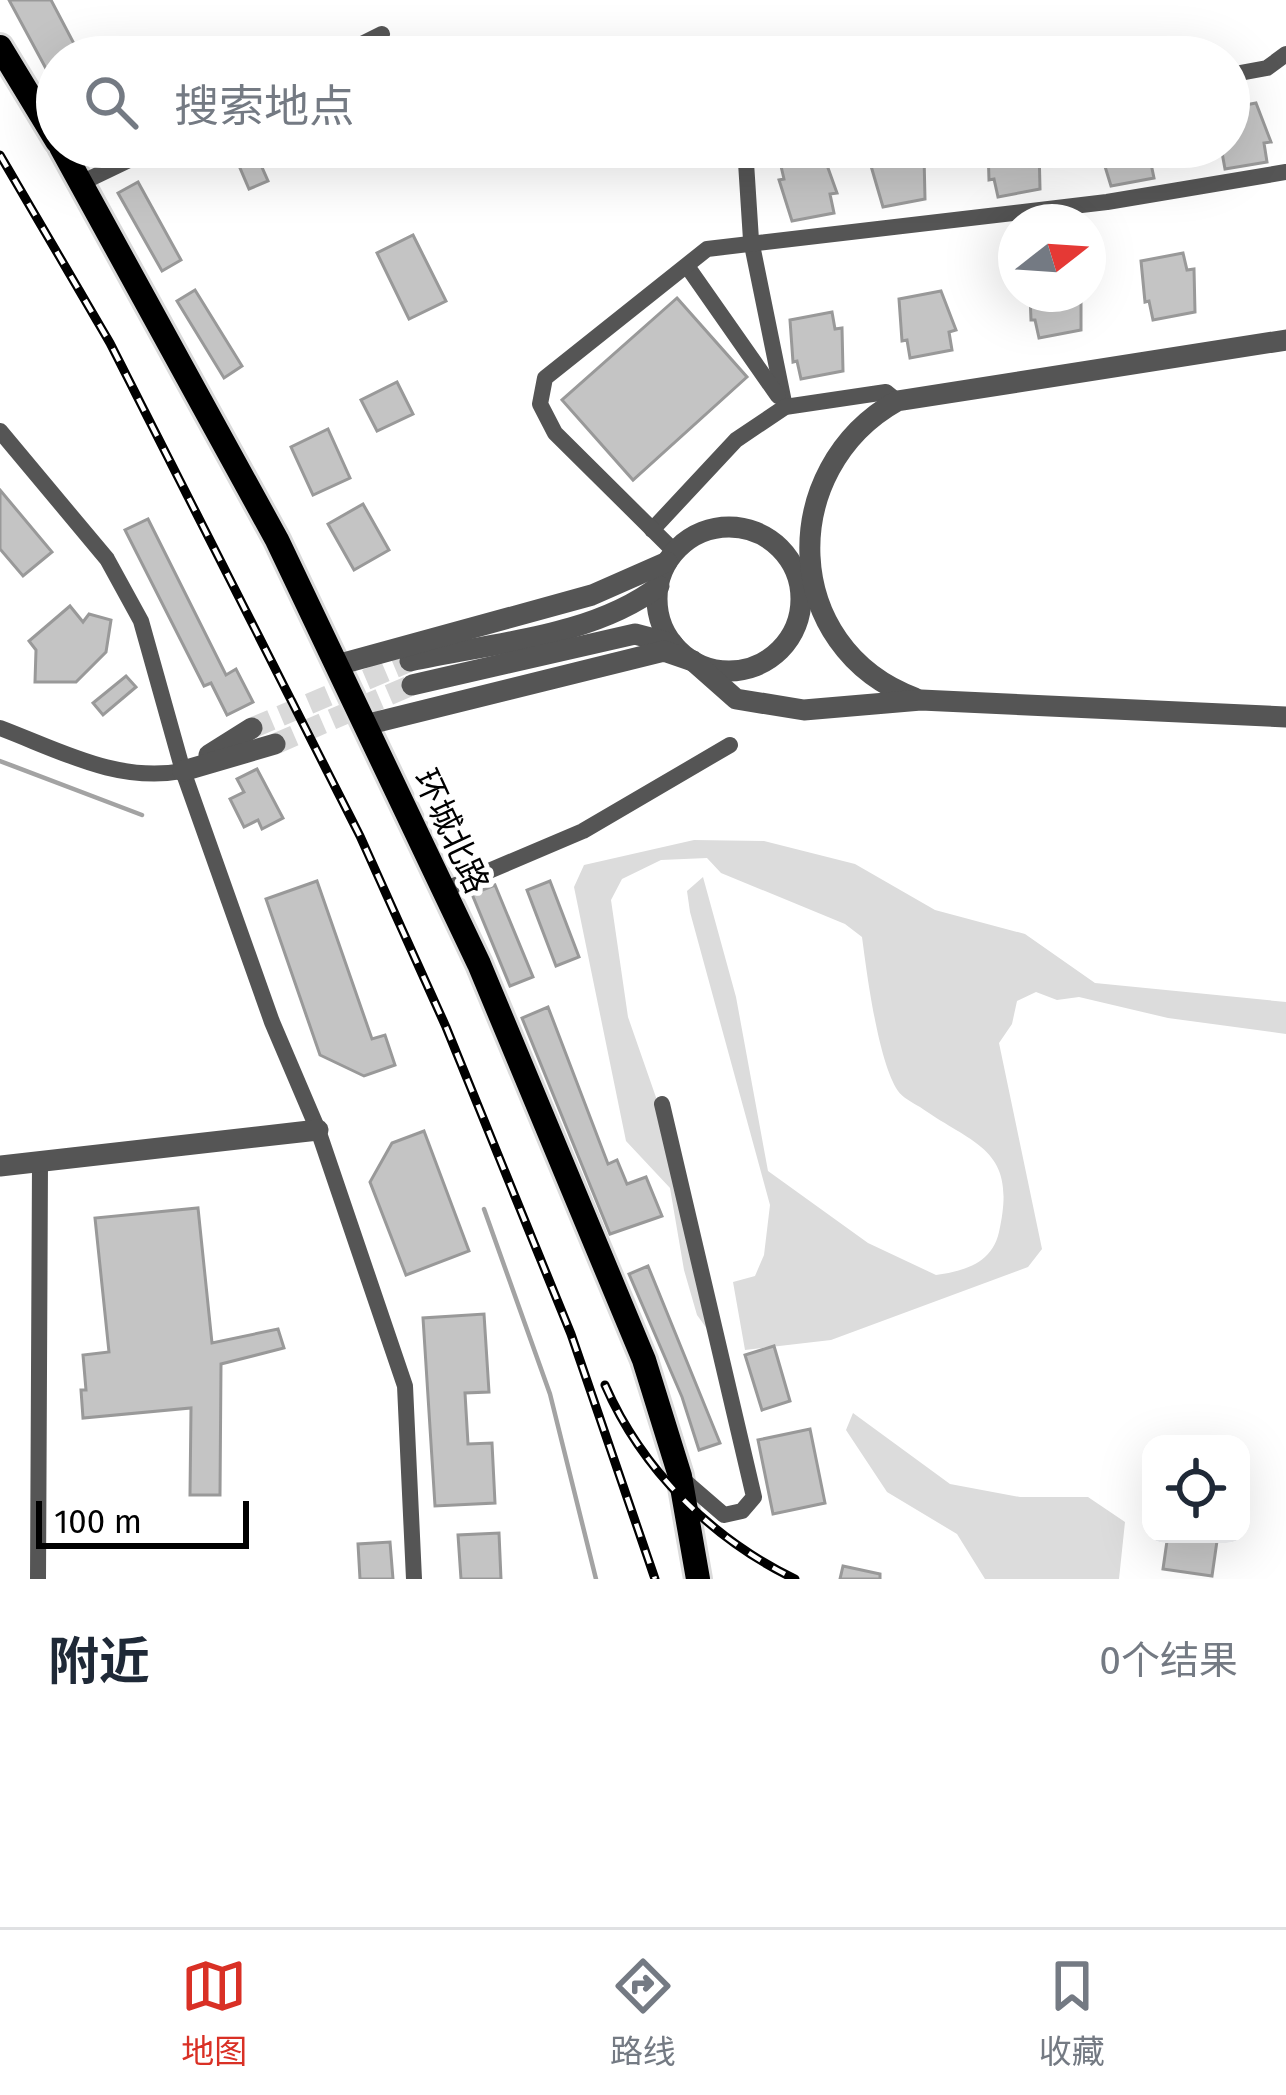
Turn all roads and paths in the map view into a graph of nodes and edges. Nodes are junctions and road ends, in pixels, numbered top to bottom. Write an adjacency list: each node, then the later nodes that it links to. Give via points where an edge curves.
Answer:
1 (382, 34): 2 (street)
2 (378, 36)
3 (0, 47): 6 (main road, 环城北路)
4 (1286, 54): 5 (street)
5 (1250, 71)
6 (36, 106)
7 (73, 168): 11 (main road, 环城北路)
8 (112, 168): 11 (street)
9 (746, 168): 12 (street)
10 (1286, 172): 12 (street, via 1107,202)
11 (81, 183): 27 (main road, 环城北路)
12 (751, 240): 13 (street, via 707,249); 16 (street)
13 (687, 266): 16 (street); 18 (street, via 545,378 540,404 555,433)
14 (1286, 340): 15 (street)
15 (897, 401): 16 (street, via 886,392); 21 (street, via 855,430 825,472 809,522)
16 (785, 407): 18 (street, via 736,440)
17 (0, 431): 36 (street, via 107,559 129,600)
18 (652, 530): 20 (street)
19 (784, 553): 20 (street, via 766,537 730,527 694,536); 21 (street); 23 (street, via 800,587)
20 (671, 557): 22 (street); 27 (street, via 592,595)
21 (812, 583): 23 (street); 29 (street, via 837,639 860,665)
22 (658, 586): 24 (street); 25 (street, via 600,618)
23 (796, 624): 26 (street, via 775,655 753,667 716,670)
24 (674, 645): 26 (street); 28 (street, via 635,634)
25 (410, 661)
26 (693, 661): 29 (street, via 736,699 804,710); 31 (street, via 664,651 633,656)
27 (337, 665): 31 (main road, 环城北路)
28 (412, 685)
29 (921, 700): 30 (street)
30 (1286, 717)
31 (365, 725): 37 (main road, 环城北路)
32 (0, 728): 36 (street, via 117,773)
33 (252, 728): 36 (street)
34 (275, 744): 36 (street)
35 (730, 745): 37 (street, via 584,831)
36 (183, 771): 39 (street)
37 (444, 890): 42 (main road, 环城北路, via 644,1360)
38 (662, 1103): 42 (street, via 755,1490 747,1508 724,1515)
39 (318, 1130): 40 (street); 44 (street, via 405,1386)
40 (40, 1162): 41 (street); 43 (street)
41 (0, 1166)
42 (680, 1476): 45 (main road, 环城北路)
43 (38, 1579)
44 (414, 1579)
45 (698, 1579)

